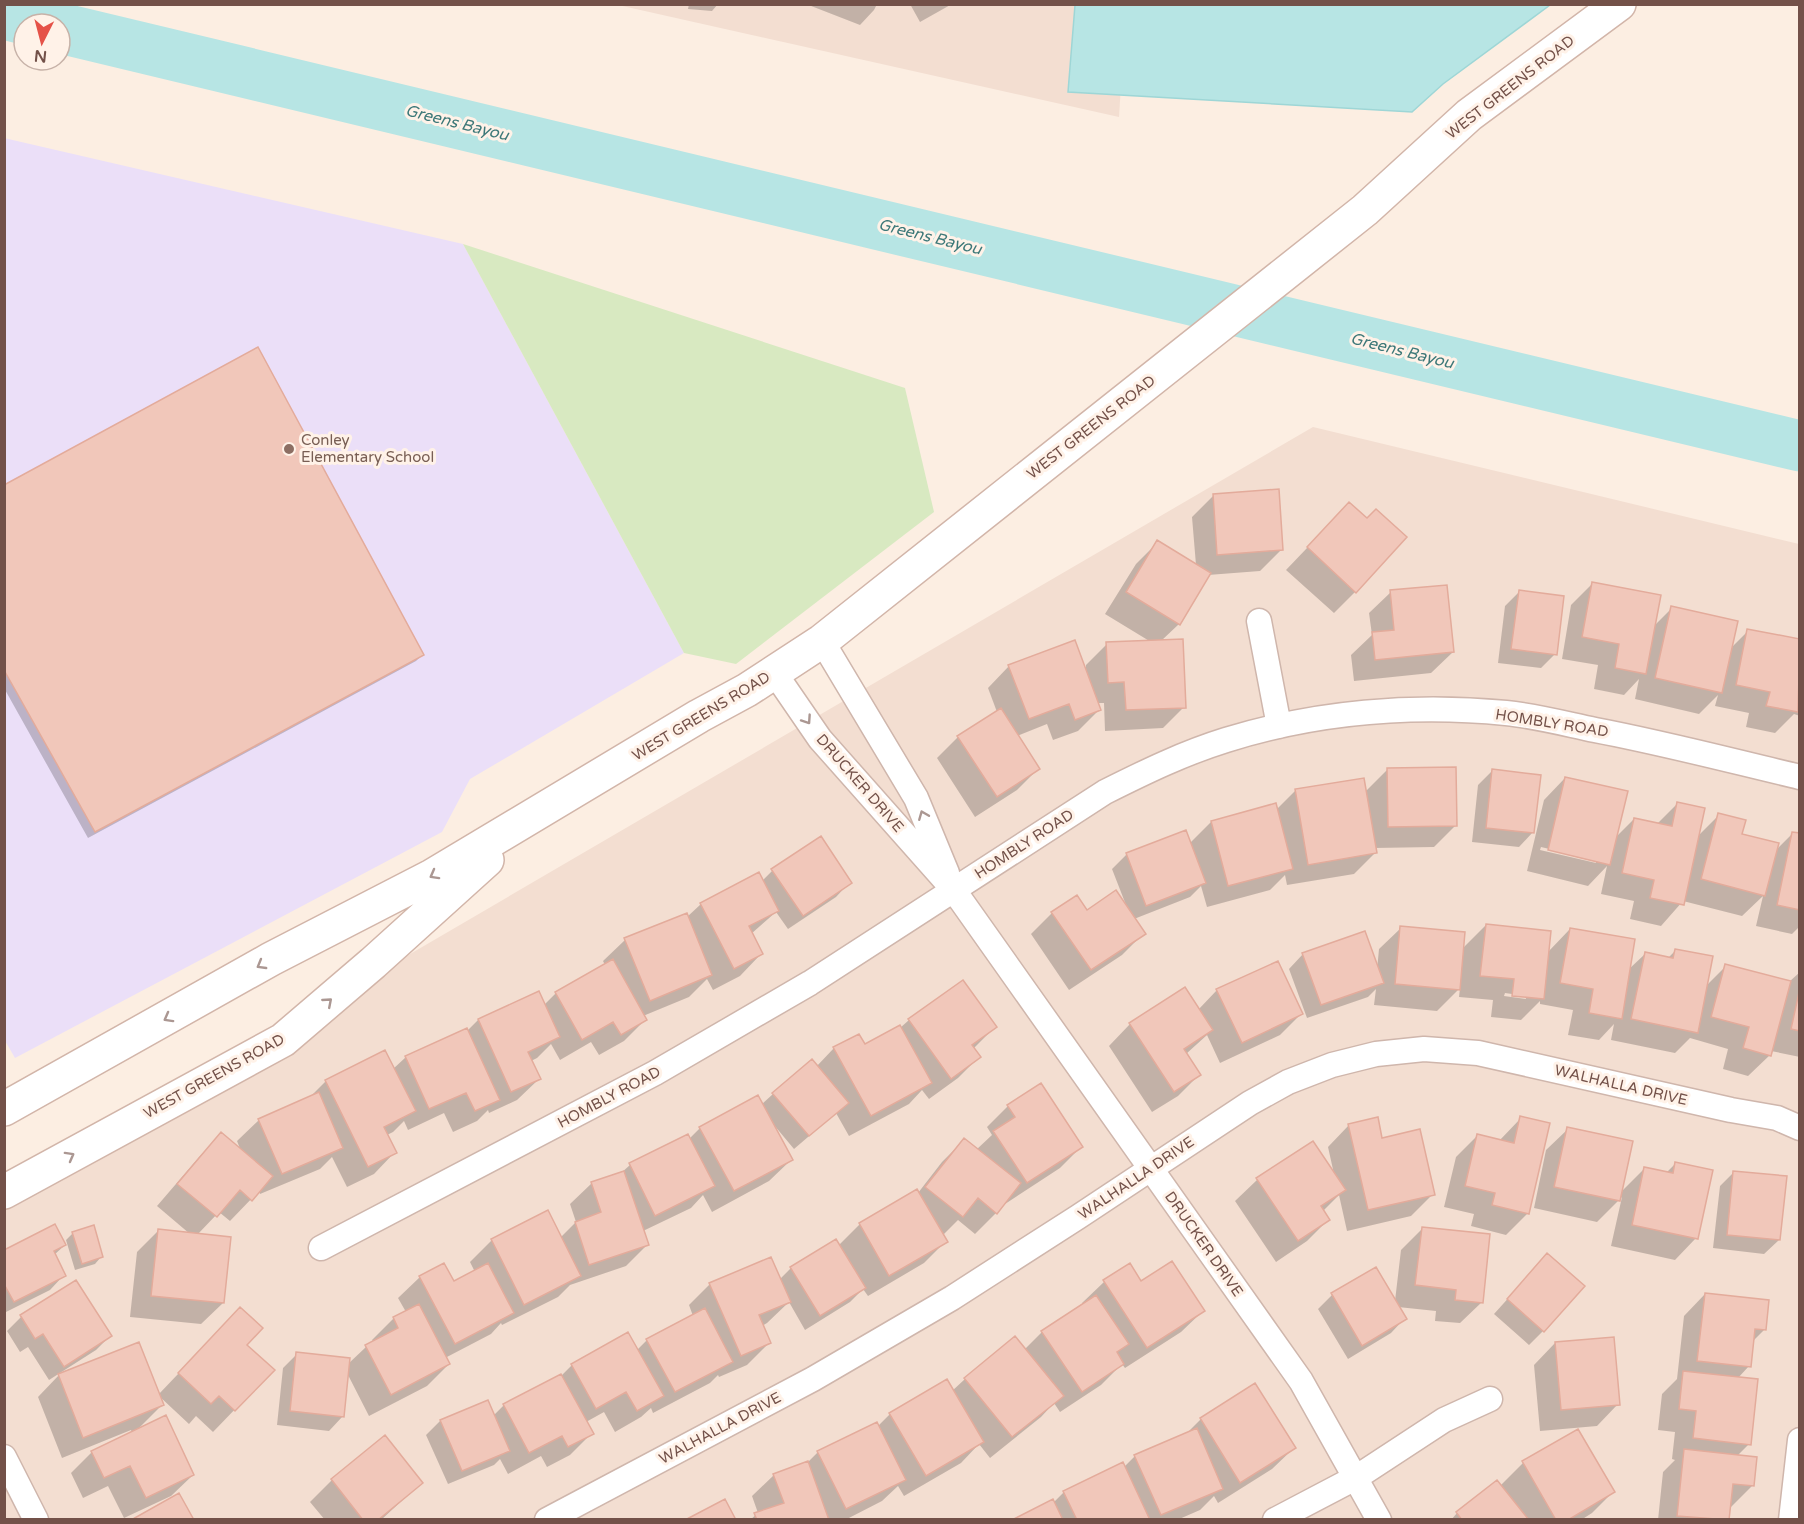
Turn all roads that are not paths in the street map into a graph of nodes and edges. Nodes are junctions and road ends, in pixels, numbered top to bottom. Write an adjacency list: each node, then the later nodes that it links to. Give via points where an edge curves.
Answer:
1 (1619, 4): 3 (main road, WEST GREENS ROAD, via 1469,115 1365,210)
2 (1259, 621): 5 (street)
3 (822, 641): 4 (main road, WEST GREENS ROAD); 8 (street, DRUCKER DRIVE, one-way to 3, via 916,798)
4 (774, 672): 7 (main road, WEST GREENS ROAD); 8 (street, DRUCKER DRIVE, one-way to 8, via 820,739)
5 (1279, 726): 6 (street, HOMBLY ROAD, via 1397,711 1506,713 1629,736); 8 (street, HOMBLY ROAD, via 1227,740 1146,771 1105,792)
6 (1800, 777)
7 (538, 813): 9 (main road, WEST GREENS ROAD, one-way to 9, via 432,876 271,959); 14 (main road, WEST GREENS ROAD, one-way to 7, via 283,1040)
8 (953, 889): 13 (street, DRUCKER DRIVE); 15 (street, HOMBLY ROAD, via 810,983 655,1073)
9 (4, 1109)
10 (1800, 1109): 11 (street)
11 (1777, 1118): 12 (street, WALHALLA DRIVE); 13 (street, WALHALLA DRIVE, via 1478,1053 1424,1049 1376,1054 1288,1082 1250,1102)
12 (1800, 1128)
13 (1151, 1168): 19 (street, DRUCKER DRIVE, via 1301,1380); 21 (street, WALHALLA DRIVE, via 952,1298 813,1379)
14 (4, 1192)
15 (321, 1248)
16 (1490, 1399): 19 (street, via 1444,1420)
17 (1800, 1440): 24 (street)
18 (4, 1457): 20 (street)
19 (1357, 1477): 22 (street); 23 (street, DRUCKER DRIVE)
20 (36, 1520)
21 (547, 1520)
22 (1275, 1520)
23 (1379, 1520)
24 (1791, 1520)

